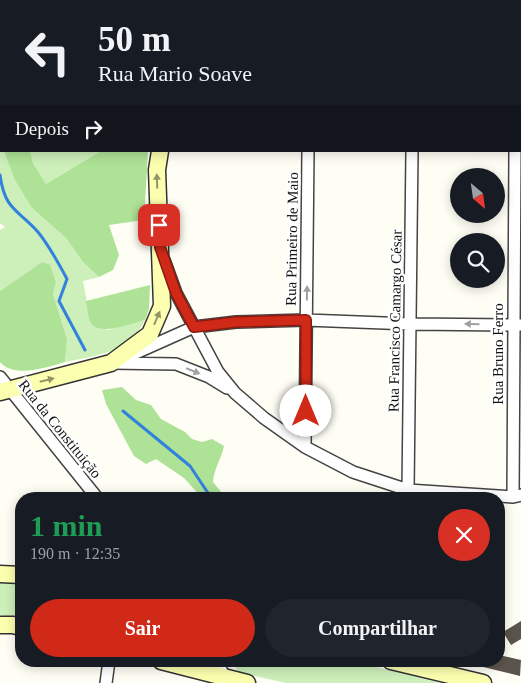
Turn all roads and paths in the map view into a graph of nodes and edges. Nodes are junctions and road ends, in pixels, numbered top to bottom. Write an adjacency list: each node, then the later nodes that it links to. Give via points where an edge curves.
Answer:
1 (160, 152): 5 (main road, one-way to 1, via 157,170)
2 (308, 152): 6 (street, Rua Primeiro de Maio, one-way to 2)
3 (412, 152): 7 (street, Rua Francisco Camargo César)
4 (515, 152): 8 (street, Rua Bruno Ferro)
5 (160, 247): 9 (street, via 176,293); 10 (main road, one-way to 5, via 150,334 162,306)
6 (306, 320): 7 (street); 9 (street); 13 (street, Rua Primeiro de Maio)
7 (410, 324): 8 (street, one-way to 7); 14 (street, Rua Francisco Camargo César)
8 (517, 325): 17 (street, Rua Bruno Ferro)
9 (194, 327): 10 (street); 12 (street, via 218,372)
10 (111, 364): 11 (main road, one-way to 10); 12 (street, one-way to 12, via 176,364 209,377)
11 (3, 386): 15 (street, Rua da Constituição)
12 (235, 393): 13 (street)
13 (305, 447): 14 (street, via 353,472)
14 (408, 490): 16 (street)
15 (92, 492)
16 (444, 492)
17 (517, 496)
18 (0, 574): 19 (main road)
19 (15, 575)
20 (0, 625): 21 (main road)
21 (15, 626)
22 (107, 667): 27 (street)
23 (184, 667): 26 (main road)
24 (222, 667): 26 (street)
25 (416, 667): 28 (main road)
26 (236, 681)
27 (106, 683)
28 (482, 683)

